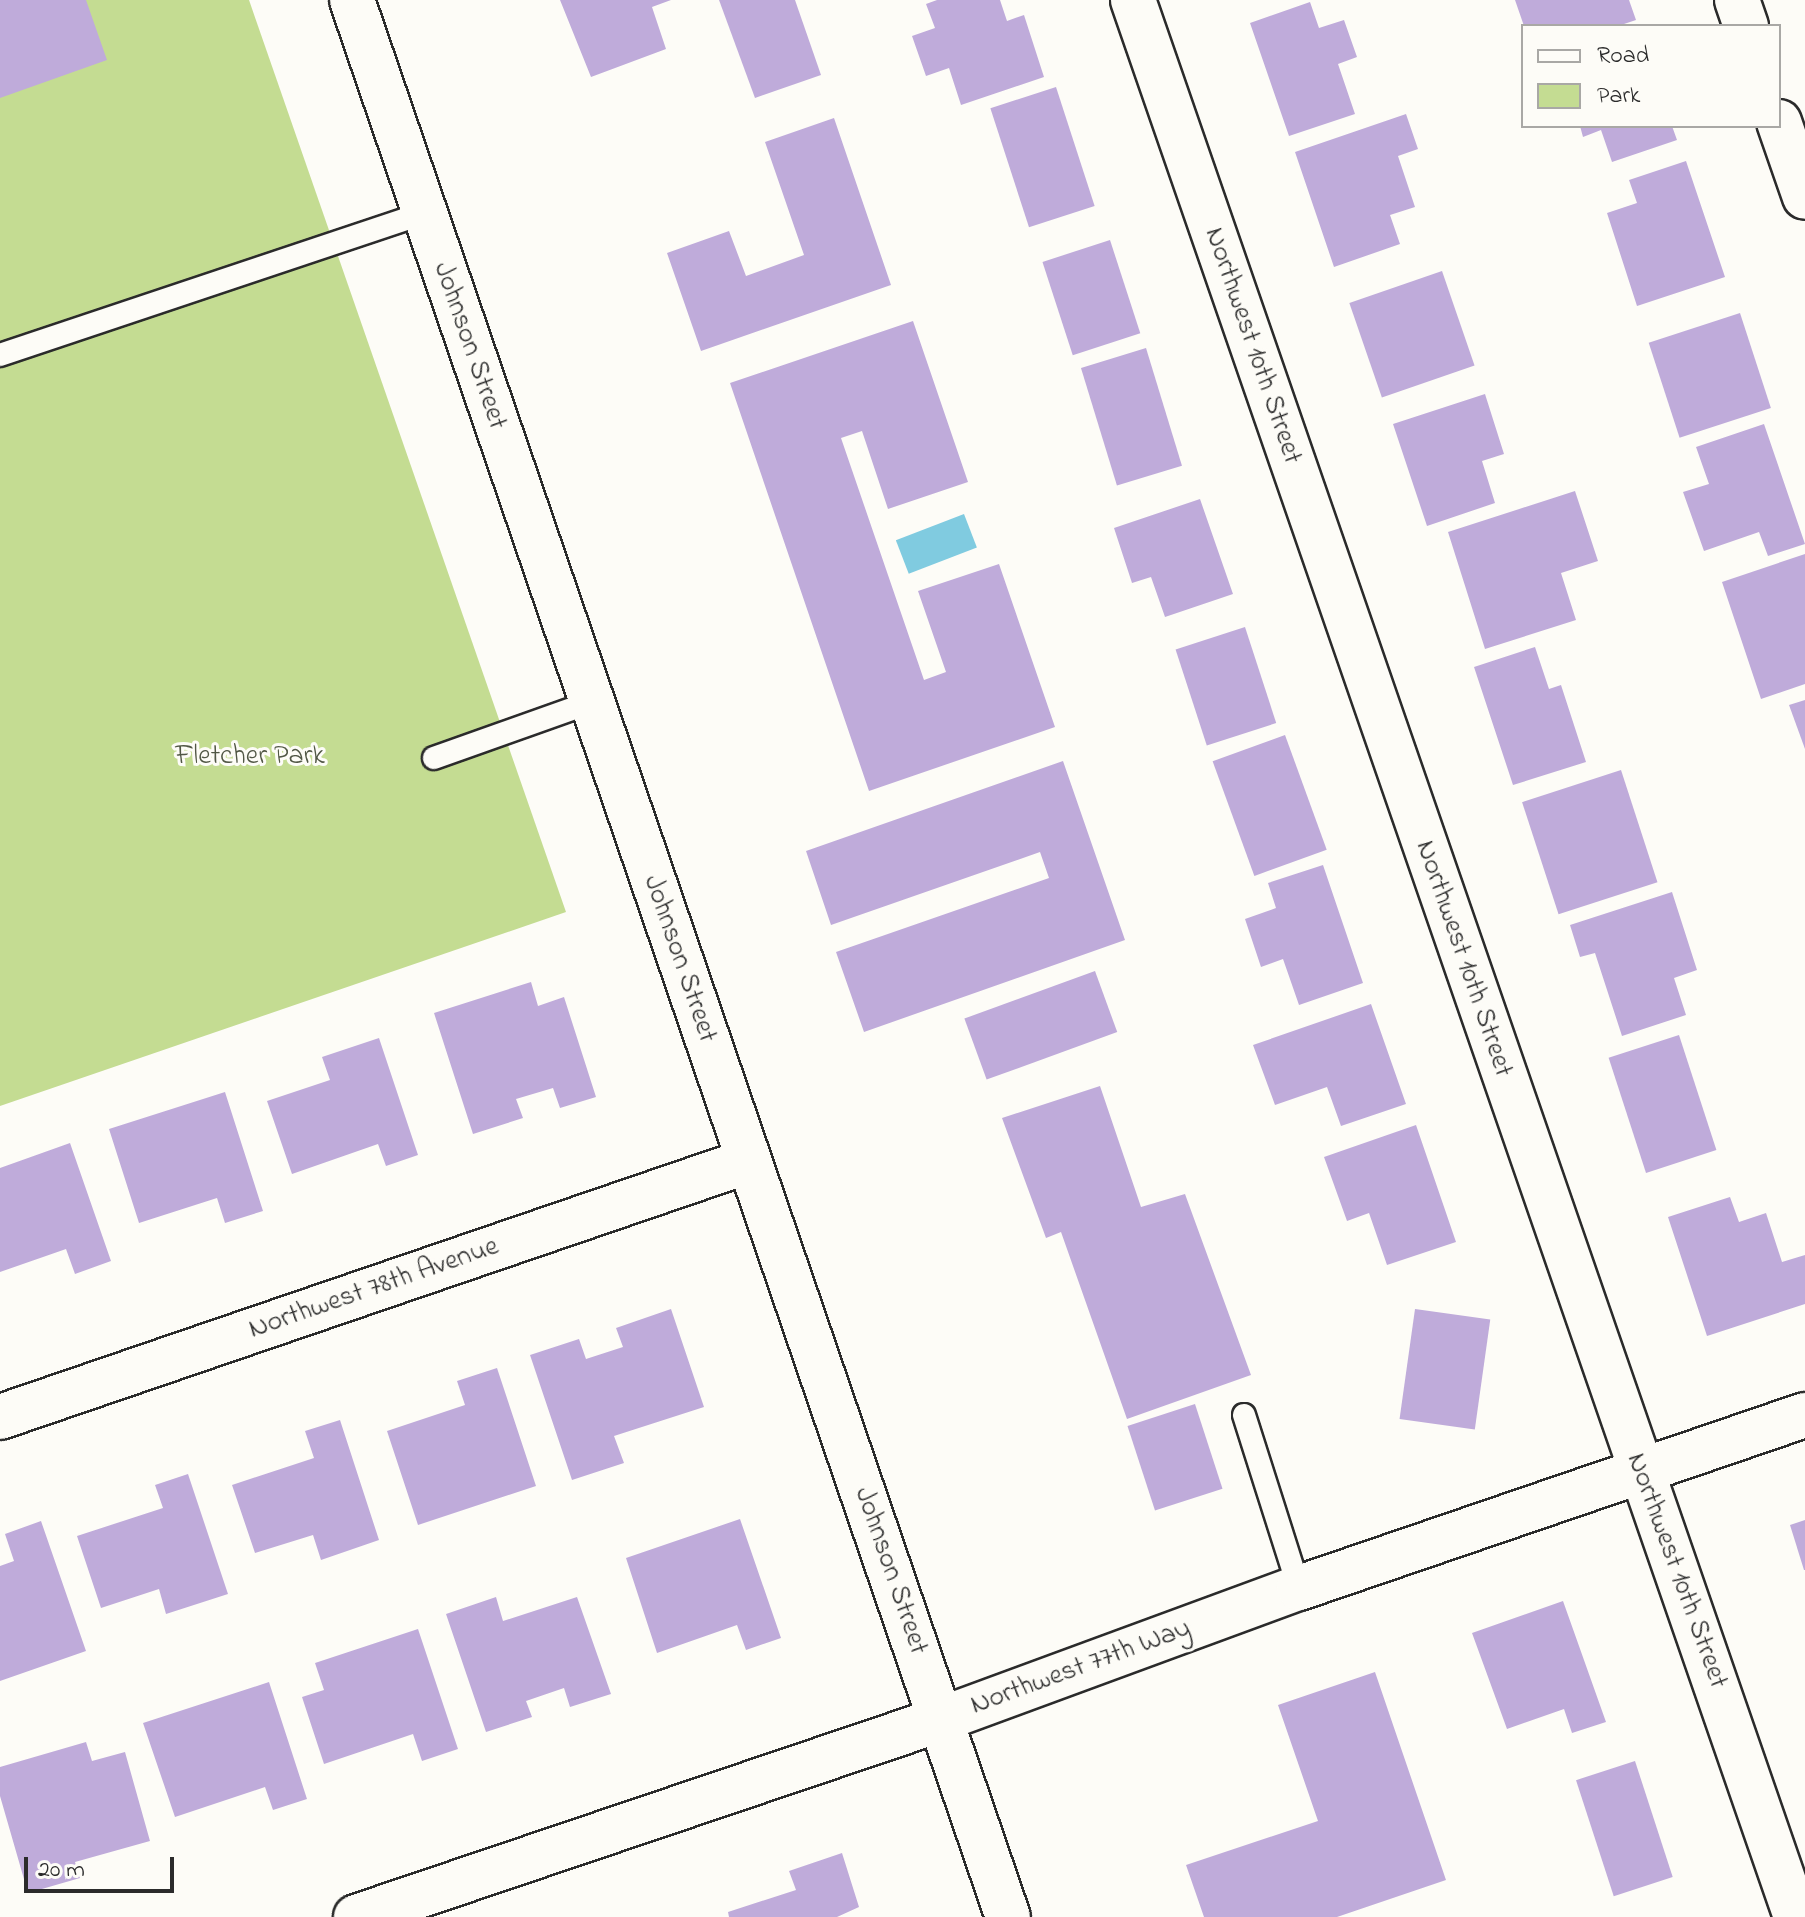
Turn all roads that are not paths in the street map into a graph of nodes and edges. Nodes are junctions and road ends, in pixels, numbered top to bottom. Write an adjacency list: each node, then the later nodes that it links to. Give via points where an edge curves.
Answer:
1 (352, 0): 7 (street, Johnson Street)
2 (1133, 0): 15 (street, Northwest 10th Street)
3 (1737, 0): 4 (street)
4 (1745, 24)
5 (1781, 128): 6 (street)
6 (1805, 197)
7 (424, 213): 8 (lane); 9 (street, Johnson Street)
8 (0, 355)
9 (591, 702): 10 (lane); 11 (street, Johnson Street)
10 (434, 758)
11 (748, 1161): 14 (street, Northwest 78th Avenue); 17 (street, Johnson Street)
12 (1244, 1415): 16 (lane)
13 (1805, 1415): 15 (street, Northwest 77th Way)
14 (0, 1417)
15 (1642, 1470): 16 (street, Northwest 77th Way); 20 (street, Northwest 10th Street)
16 (1299, 1588): 17 (street, Northwest 77th Way)
17 (942, 1719): 18 (street, Northwest 77th Way); 19 (street, Johnson Street)
18 (365, 1916)
19 (1008, 1917)
20 (1796, 1917)

